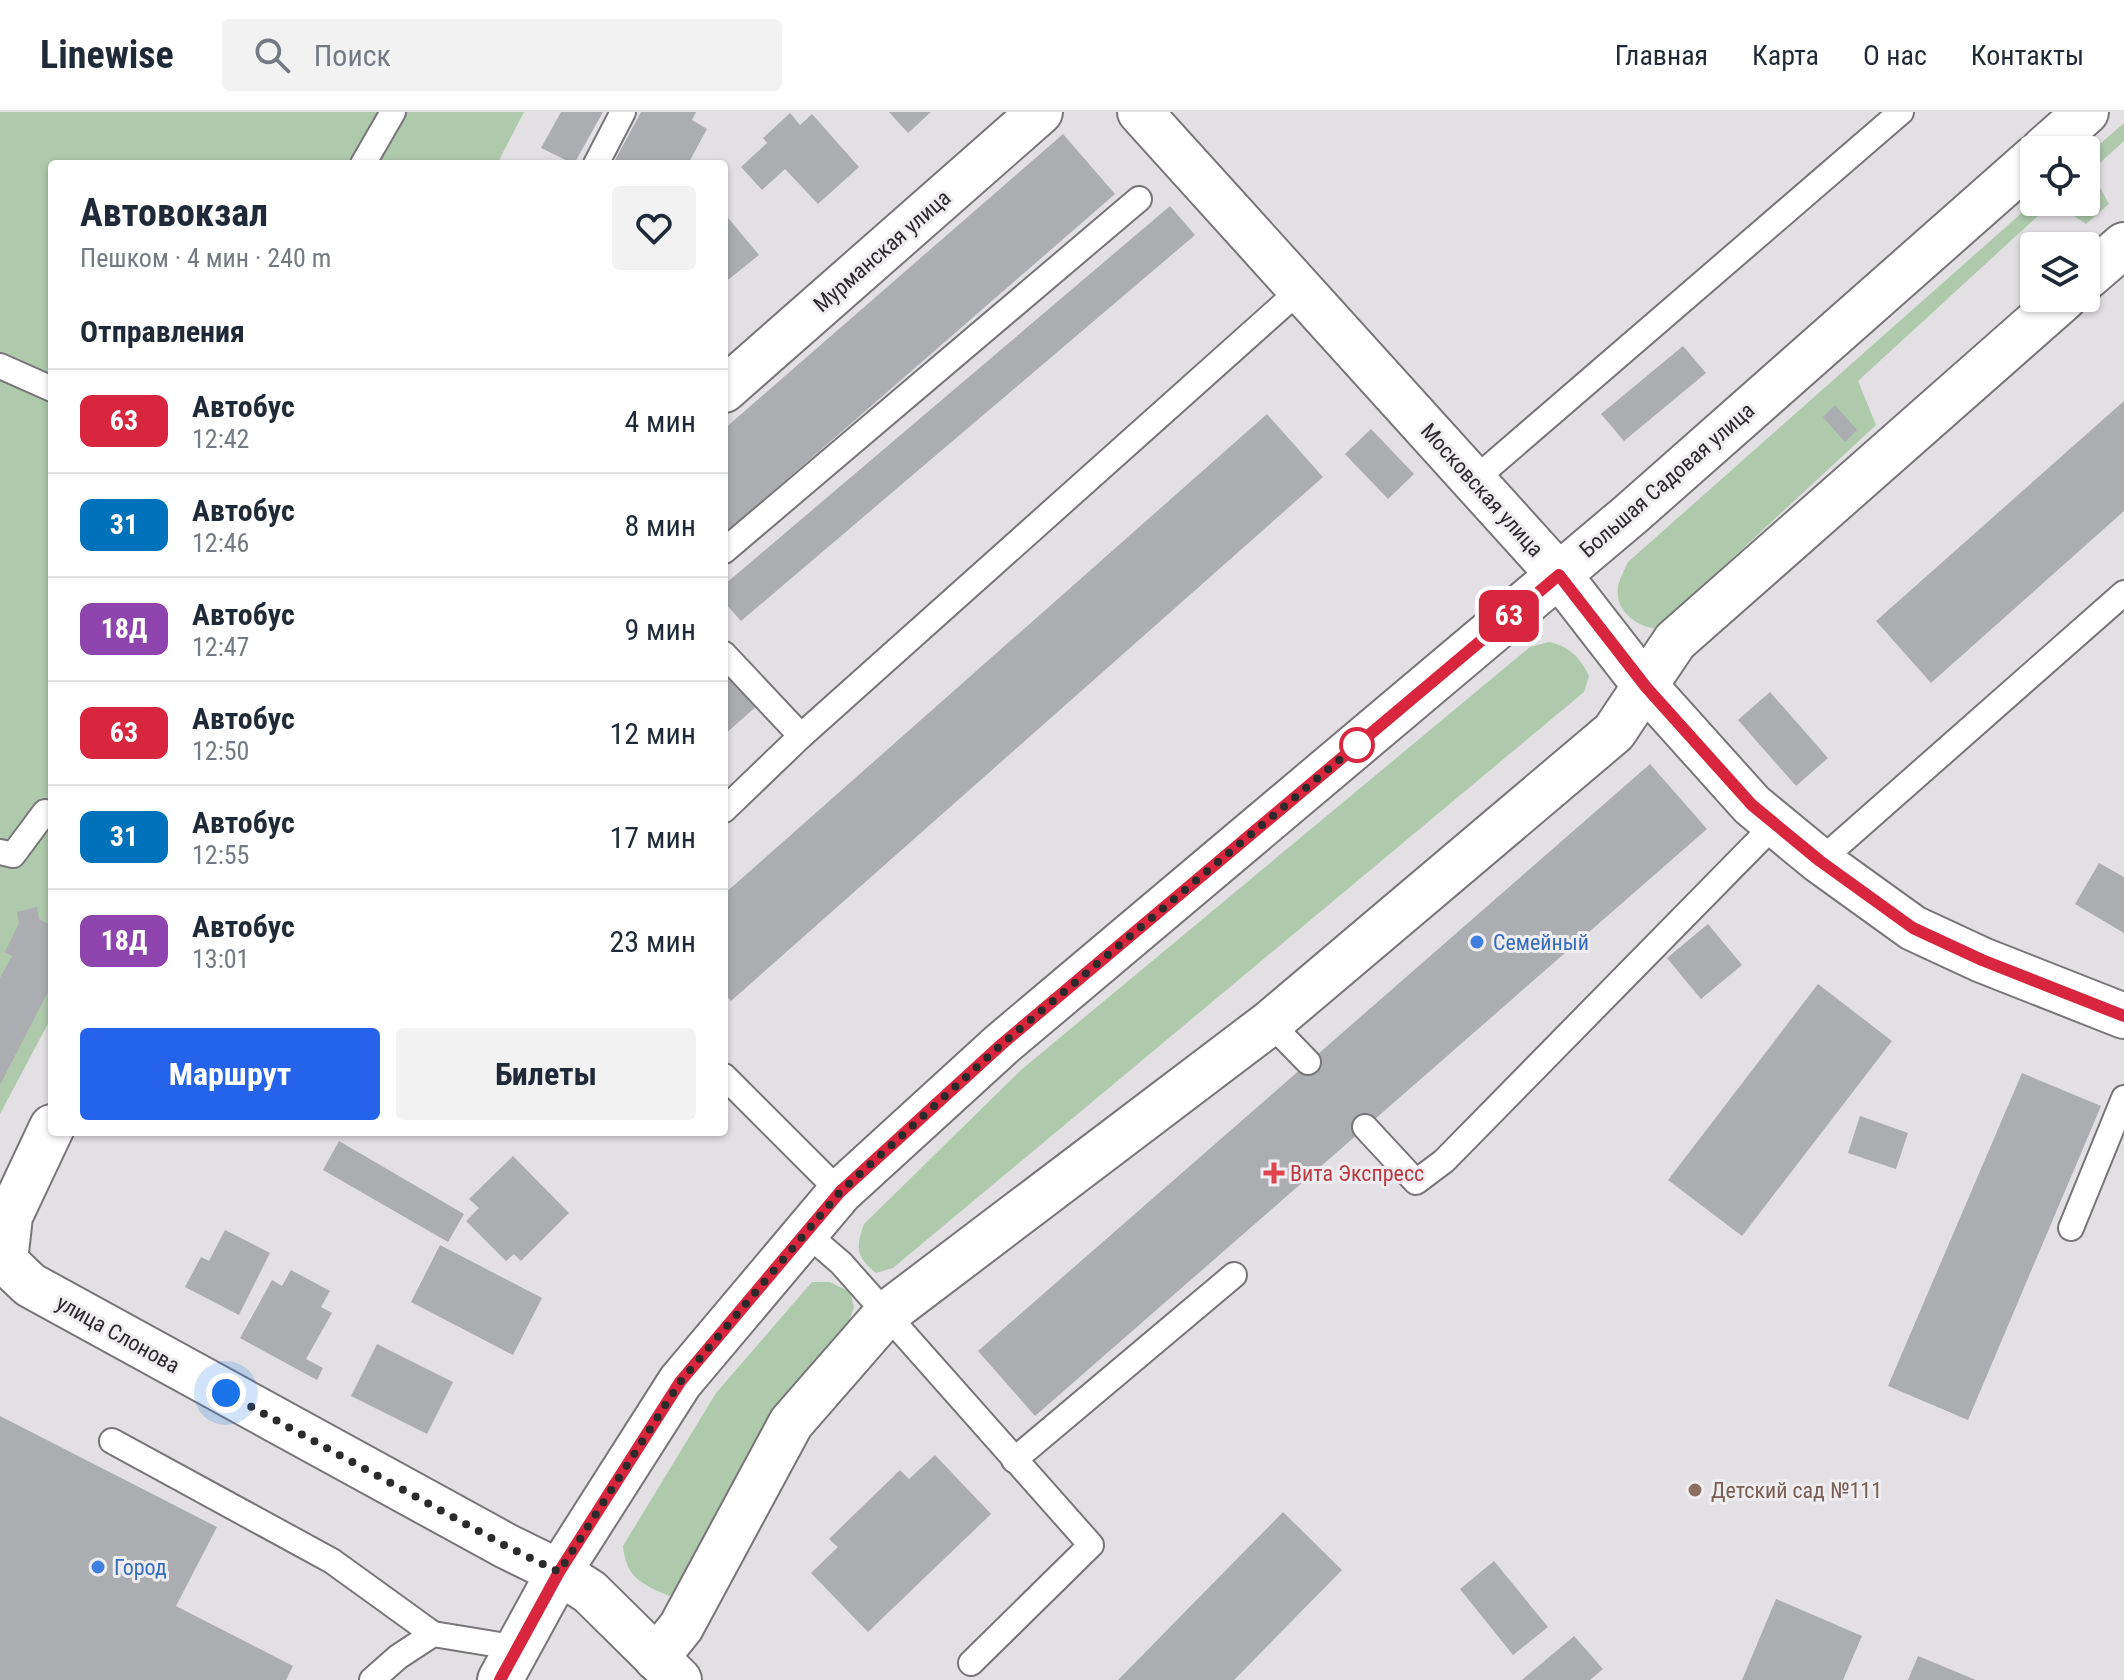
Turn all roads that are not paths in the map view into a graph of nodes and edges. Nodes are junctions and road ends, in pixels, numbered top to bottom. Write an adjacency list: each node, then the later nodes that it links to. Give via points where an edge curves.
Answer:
1 (393, 112): 8 (lane)
2 (623, 112): 9 (lane)
3 (1040, 112): 17 (street, Мурманская улица)
4 (1140, 112): 14 (street, Московская улица)
5 (1901, 112): 19 (lane)
6 (2086, 112): 7 (street)
7 (2059, 136)
8 (365, 160)
9 (598, 160)
10 (2020, 170): 21 (street, Большая Садовая улица)
11 (1139, 199): 20 (lane)
12 (2124, 245): 13 (street)
13 (2100, 266)
14 (1301, 289): 19 (street, Московская улица); 25 (lane)
15 (2048, 312): 24 (street, via 1675,641)
16 (0, 366): 18 (lane)
17 (728, 386)
18 (48, 387)
19 (1473, 481): 21 (street, Московская улица)
20 (728, 548)
21 (1559, 575): 24 (street, Московская улица); 38 (street, Большая Садовая улица, via 1002,1044)
22 (2124, 593): 30 (lane)
23 (728, 658): 25 (lane)
24 (1646, 687): 28 (street, Московская улица); 32 (street, via 1614,732)
25 (801, 736): 26 (lane)
26 (728, 806)
27 (48, 811): 29 (lane, via 13,855)
28 (1775, 824): 30 (street, Московская улица); 36 (lane, via 1435,1168 1416,1182)
29 (0, 852)
30 (1820, 861): 31 (street, Московская улица, via 1913,928)
31 (2124, 1016)
32 (1270, 1023): 33 (lane); 42 (street)
33 (1308, 1062)
34 (728, 1080): 38 (lane)
35 (2124, 1098): 39 (lane)
36 (1365, 1127)
37 (48, 1135): 45 (street, улица Слонова, via 10,1216 5,1261 30,1285)
38 (840, 1192): 40 (street, Большая Садовая улица)
39 (2071, 1228)
40 (805, 1232): 42 (lane); 45 (street, Большая Садовая улица, via 680,1382)
41 (1234, 1275): 44 (lane)
42 (886, 1314): 44 (lane); 49 (street, via 791,1423 681,1627)
43 (112, 1441): 46 (lane, via 332,1561)
44 (1014, 1460): 47 (lane, via 1091,1545)
45 (559, 1572): 48 (street, Большая Садовая улица); 49 (street, улица Слонова, via 590,1592)
46 (433, 1634): 48 (lane); 50 (lane)
47 (971, 1663)
48 (509, 1664)
49 (667, 1669)
50 (372, 1680)

